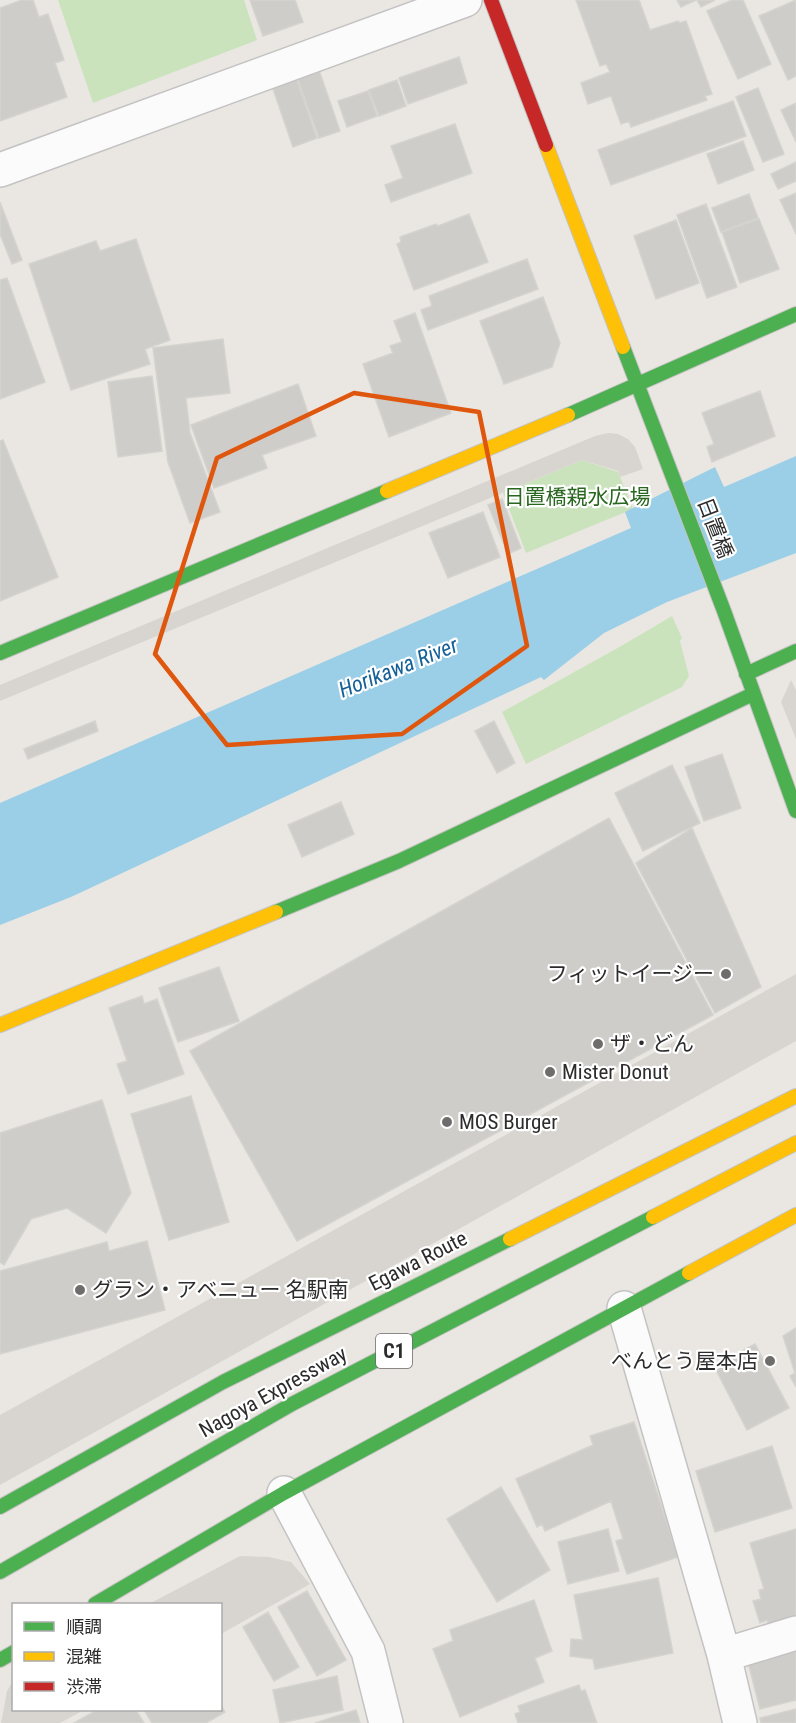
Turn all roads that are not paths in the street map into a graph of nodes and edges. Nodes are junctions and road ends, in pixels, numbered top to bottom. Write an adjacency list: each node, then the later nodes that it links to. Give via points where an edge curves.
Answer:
1 (465, 0): 3 (street)
2 (490, 0): 5 (main road, 日置橋)
3 (0, 170)
4 (796, 314): 5 (main road)
5 (637, 386): 7 (main road); 8 (main road, 日置橋)
6 (796, 651): 8 (main road)
7 (0, 653)
8 (746, 674): 9 (main road, 日置橋)
9 (753, 694): 10 (main road, 日置橋); 11 (main road, via 399,861)
10 (796, 811)
11 (0, 1025)
12 (796, 1096): 17 (main road, Egawa Route, via 224,1382)
13 (796, 1143): 18 (main road, Nagoya Expressway / C1, via 292,1404)
14 (796, 1215): 15 (main road)
15 (624, 1308): 16 (main road); 21 (street)
16 (284, 1493): 19 (main road); 22 (street, via 368,1651)
17 (0, 1507)
18 (0, 1572)
19 (98, 1603)
20 (796, 1633): 21 (street)
21 (724, 1655): 23 (street)
22 (386, 1723)
23 (740, 1723)

